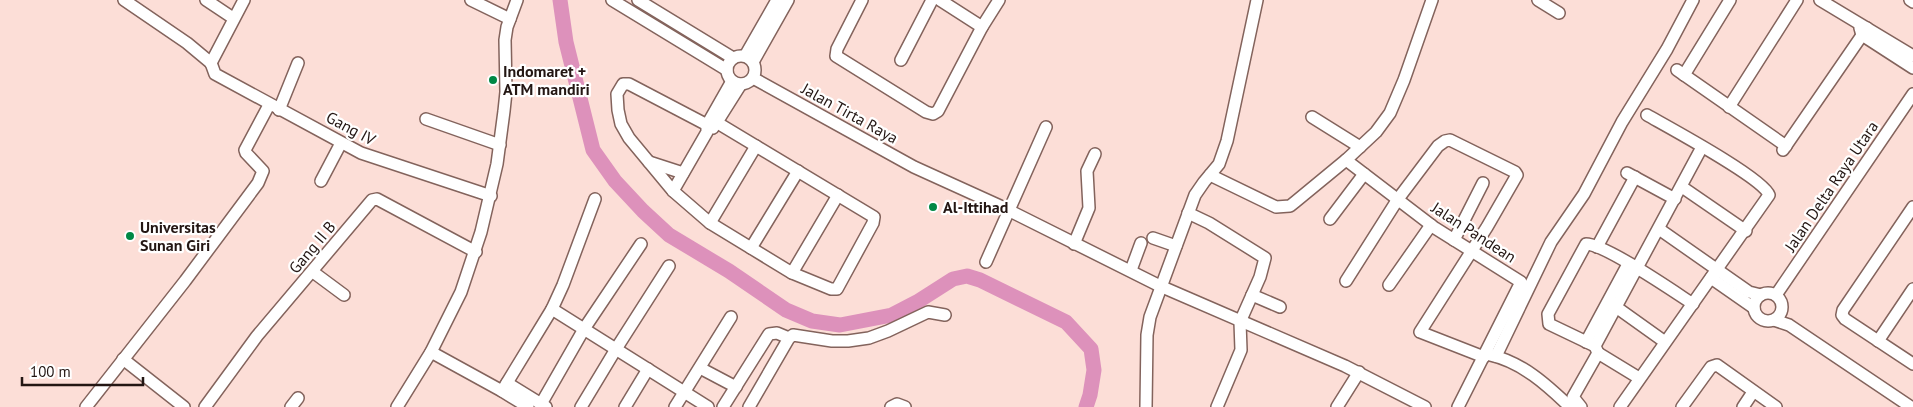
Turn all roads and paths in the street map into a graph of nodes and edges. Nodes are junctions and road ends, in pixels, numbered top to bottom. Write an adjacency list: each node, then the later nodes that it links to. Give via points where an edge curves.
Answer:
1 (124, 0): 30 (street, Gang IV)
2 (206, 0): 22 (street)
3 (244, 0): 22 (street)
4 (471, 0): 23 (street)
5 (517, 0): 23 (street)
6 (612, 0): 33 (street)
7 (638, 0): 27 (street)
8 (777, 0): 28 (street)
9 (788, 0): 28 (street)
10 (862, 0): 24 (street, via 836,56 930,113 938,111)
11 (932, 0): 29 (street)
12 (940, 0): 24 (street)
13 (999, 0): 24 (street)
14 (1257, 0): 54 (street, via 1227,141 1219,164)
15 (1432, 0): 46 (street, via 1390,113)
16 (1538, 0): 21 (street)
17 (1693, 0): 113 (street, via 1584,194 1551,242)
18 (1730, 0): 36 (street, via 1681,72)
19 (1798, 0): 36 (street)
20 (1820, 0): 25 (street)
21 (1559, 13)
22 (233, 18): 30 (street)
23 (510, 19): 44 (street, via 505,40 506,92)
24 (982, 27)
25 (1863, 29): 26 (street); 32 (street); 36 (street, via 1784,148)
26 (1913, 56)
27 (733, 58): 28 (street); 33 (street, via 730,62)
28 (749, 59): 34 (street, via 756,70)
29 (901, 60)
30 (211, 63): 37 (street, Gang IV, via 215,74)
31 (298, 63): 37 (street)
32 (1913, 68)
33 (733, 78): 34 (street, via 745,84); 41 (street)
34 (753, 78): 65 (street, Jalan Tirta Raya, via 914,167)
35 (1913, 94): 96 (street, Jalan Delta Raya Utara)
36 (1729, 106)
37 (274, 107): 43 (street, Gang IV); 114 (street, via 245,150 264,171 262,177)
38 (1647, 116): 47 (street)
39 (1312, 117): 46 (street)
40 (426, 119): 44 (street)
41 (711, 125): 45 (street); 50 (street, via 629,84 623,84 617,94 621,124); 52 (street)
42 (1046, 127): 65 (street)
43 (341, 143): 55 (street); 60 (street, Gang IV, via 382,162)
44 (500, 145): 60 (street)
45 (756, 146): 51 (street); 68 (street)
46 (1360, 147): 49 (street)
47 (1702, 147): 57 (street); 71 (street, via 1769,193)
48 (1095, 154): 76 (street, via 1087,169 1089,208)
49 (1346, 160): 53 (street, Jalan Pandean); 54 (street, via 1295,202 1284,207 1266,203)
50 (649, 162): 52 (street); 58 (street)
51 (798, 171): 59 (street); 79 (street)
52 (683, 173): 58 (street)
53 (1364, 174): 62 (street, Jalan Pandean); 67 (street)
54 (1210, 175): 66 (street)
55 (321, 181)
56 (1484, 183): 73 (street)
57 (1682, 187): 63 (street); 71 (street)
58 (673, 191): 68 (street)
59 (838, 195): 87 (street); 87 (street, via 874,219 838,286 831,289)
60 (491, 196): 80 (street)
61 (595, 199): 101 (street)
62 (1398, 199): 69 (street, Jalan Pandean); 81 (street, via 1445,141 1450,140 1517,174); 89 (street)
63 (1675, 199): 70 (street); 78 (street, via 1631,175)
64 (1913, 207): 108 (street, via 1843,310 1845,319)
65 (1008, 210): 76 (street, Jalan Tirta Raya); 82 (street)
66 (1188, 213): 77 (street); 94 (street, via 1265,258)
67 (1330, 219)
68 (710, 223): 79 (street)
69 (1431, 225): 73 (street, Jalan Pandean); 90 (street)
70 (1659, 229): 84 (street); 88 (street)
71 (1746, 231): 88 (street)
72 (1153, 238): 77 (street)
73 (1454, 240): 81 (street, Jalan Pandean)
74 (1141, 243): 85 (street)
75 (641, 244): 106 (street)
76 (1074, 244): 85 (street, Jalan Tirta Raya)
77 (1176, 246): 91 (street)
78 (1597, 247): 84 (street); 110 (street, via 1588,244 1583,247 1548,314 1549,324)
79 (751, 248): 87 (street)
80 (476, 252): 86 (street, Gang II B, via 374,199); 112 (street, via 461,292)
81 (1472, 252): 113 (street, Jalan Pandean, via 1521,282); 113 (street, via 1420,332)
82 (986, 262)
83 (669, 266): 111 (street)
84 (1632, 266): 97 (street); 99 (street); 110 (street)
85 (1131, 270): 91 (street, Jalan Tirta Raya)
86 (313, 272): 93 (street); 129 (street, Gang II B, via 257,336)
87 (792, 273)
88 (1714, 274): 95 (street); 97 (street); 100 (street)
89 (1346, 281)
90 (1389, 285)
91 (1160, 286): 105 (street, Jalan Tirta Raya); 140 (street, via 1148,326)
92 (1913, 289): 108 (street)
93 (344, 295)
94 (1252, 295): 98 (street); 105 (street)
95 (1761, 295): 96 (street); 100 (street)
96 (1776, 295): 103 (street, via 1782,304)
97 (1693, 304): 109 (street)
98 (1280, 307)
99 (1616, 307): 109 (street); 110 (street)
100 (1754, 308): 103 (street, via 1765,321)
101 (552, 309): 106 (street); 120 (street)
102 (945, 316): 107 (street, via 928,312 869,338 832,341 796,334)
103 (1778, 316): 126 (street)
104 (731, 317): 116 (street)
105 (1240, 322): 118 (street, Jalan Tirta Raya); 141 (street, via 1242,350)
106 (584, 329): 111 (street); 124 (street)
107 (789, 338): 121 (street, via 777,333 769,334); 137 (street)
108 (1878, 341): 115 (street)
109 (1666, 342): 119 (street)
110 (1593, 347): 119 (street); 145 (street, via 1574,395 1574,400)
111 (616, 349): 117 (street); 132 (street)
112 (431, 352): 120 (street); 130 (street)
113 (1486, 357): 143 (street); 144 (street, via 1528,371)
114 (124, 360): 127 (street); 128 (street)
115 (1913, 364)
116 (700, 368): 121 (street); 122 (street)
117 (648, 369): 122 (street); 133 (street)
118 (1359, 372): 125 (street, Jalan Tirta Raya); 142 (street)
119 (1639, 378): 146 (street)
120 (504, 387): 124 (street); 131 (street)
121 (736, 387): 136 (street)
122 (684, 392): 134 (street); 135 (street)
123 (1753, 392): 147 (street, via 1720,365 1714,365); 148 (street); 149 (street)
124 (543, 405)
125 (1419, 406)
126 (1906, 406)
127 (86, 407)
128 (184, 407)
129 (205, 407)
130 (397, 407)
131 (528, 407)
132 (581, 407)
133 (625, 407)
134 (675, 407)
135 (708, 407)
136 (723, 407)
137 (749, 407)
138 (891, 407): 139 (street, via 897,404)
139 (905, 407)
140 (1146, 407)
141 (1217, 407)
142 (1337, 407)
143 (1458, 407)
144 (1570, 407)
145 (1581, 407)
146 (1620, 407)
147 (1682, 407)
148 (1742, 407)
149 (1776, 407)

